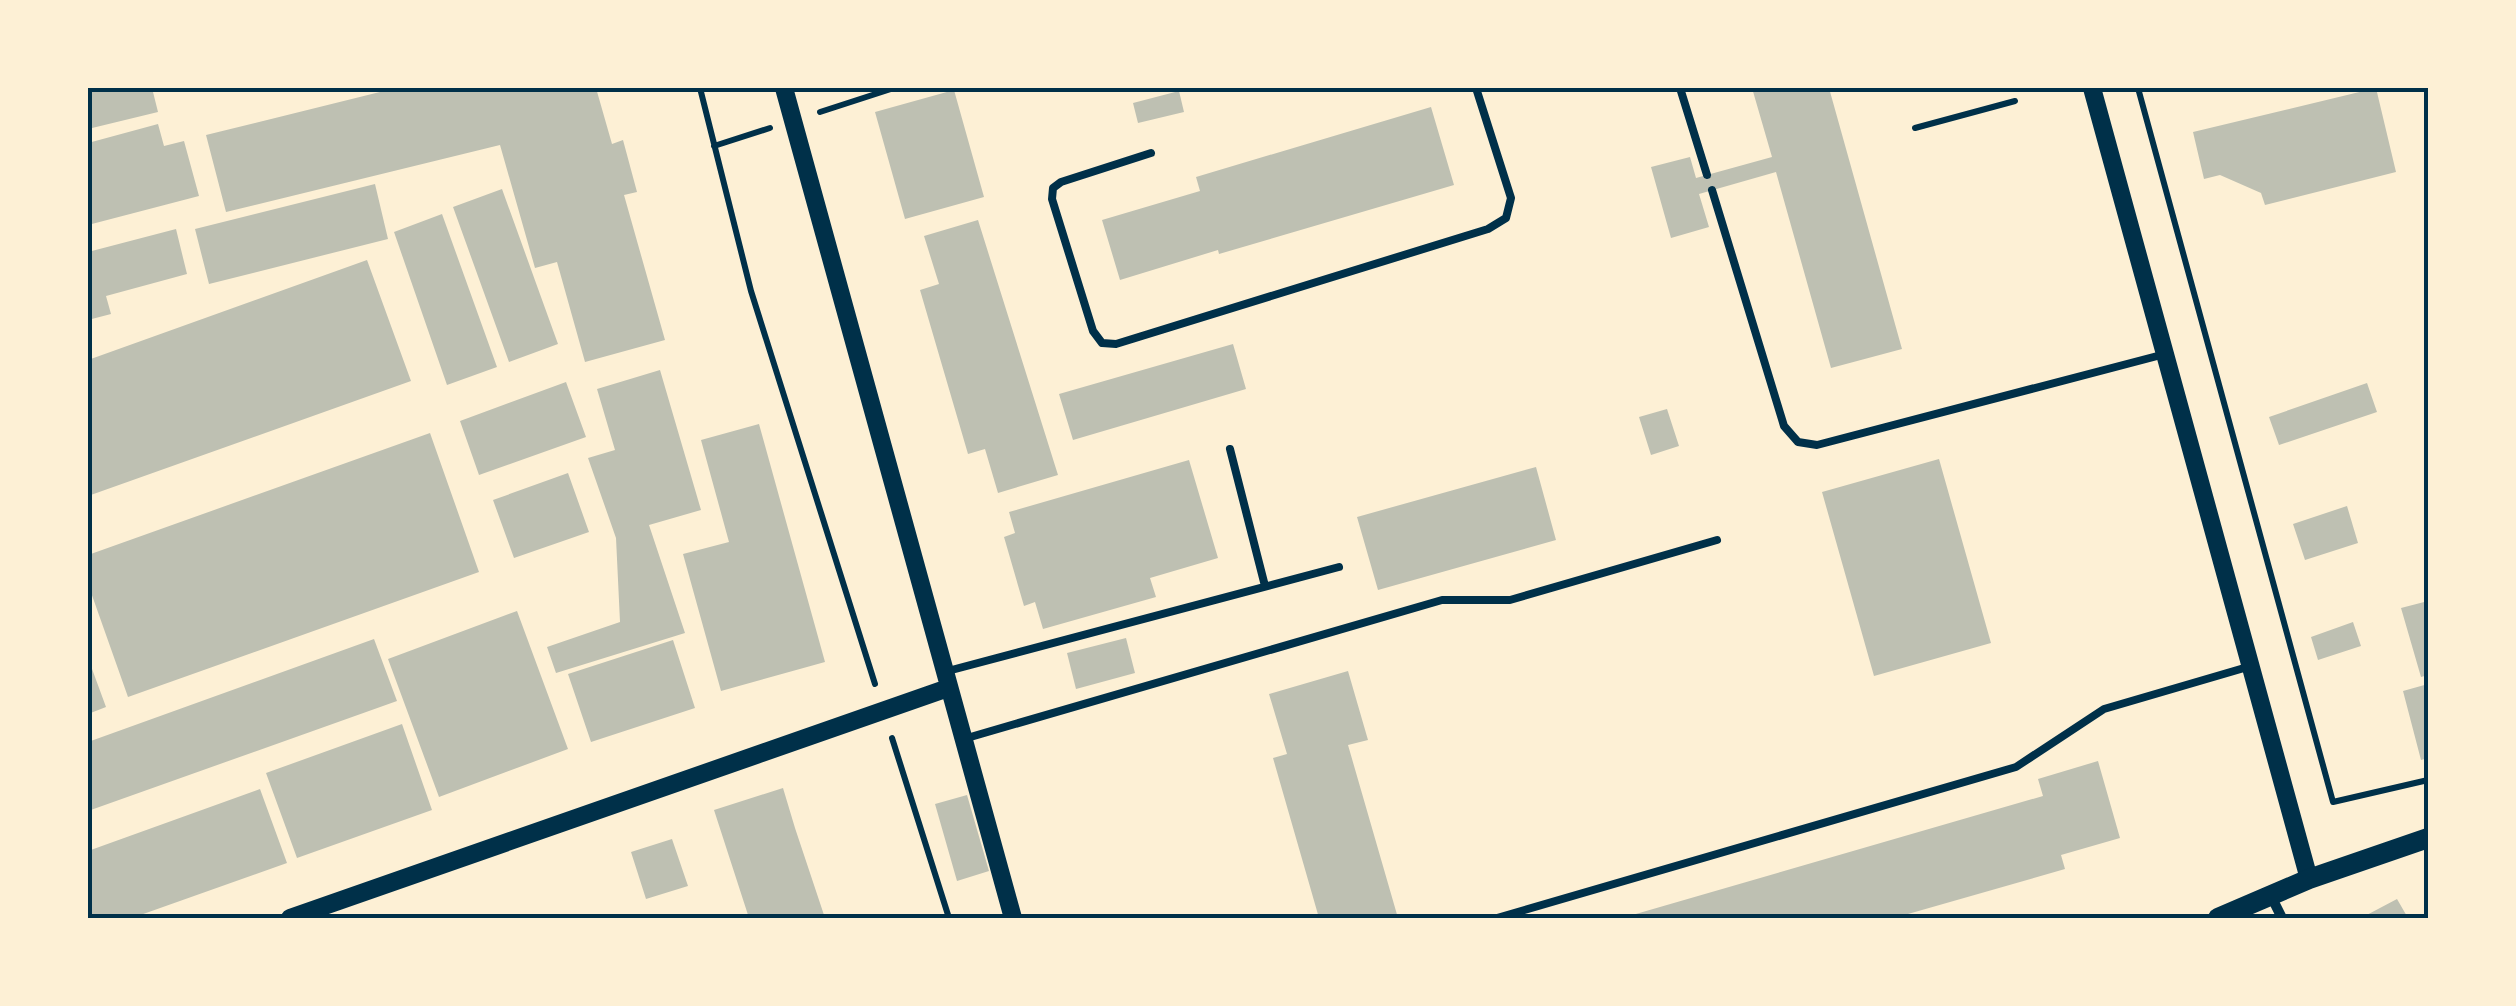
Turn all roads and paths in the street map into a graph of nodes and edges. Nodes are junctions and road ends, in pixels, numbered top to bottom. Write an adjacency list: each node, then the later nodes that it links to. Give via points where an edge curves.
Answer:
1 (700, 88): 19 (path, via 751,291)
2 (784, 88): 18 (street)
3 (1476, 88): 9 (lane, via 1511,198 1506,218 1488,229 1102,343 1053,188)
4 (1680, 88): 10 (lane)
5 (2092, 88): 12 (street)
6 (2138, 88): 21 (path, via 2334,802)
7 (2016, 101): 8 (path)
8 (1915, 128)
9 (1151, 153)
10 (1707, 175)
11 (1712, 190): 12 (lane, via 1784,426 1798,442 1817,445)
12 (2165, 354): 17 (street)
13 (1230, 449): 16 (lane)
14 (1716, 540): 20 (lane, via 1510,600 1442,600)
15 (1339, 566): 16 (lane)
16 (1266, 586): 18 (lane)
17 (2251, 666): 23 (street); 28 (lane, via 2104,709 2016,768)
18 (946, 680): 19 (street); 20 (street)
19 (884, 711): 25 (street); 26 (path)
20 (962, 740): 27 (street)
21 (2428, 780)
22 (2428, 838): 23 (main road)
23 (2309, 879): 24 (main road)
24 (2271, 895): 29 (main road); 30 (street)
25 (290, 918)
26 (949, 918)
27 (1013, 918)
28 (1497, 918)
29 (2218, 918)
30 (2282, 918)

